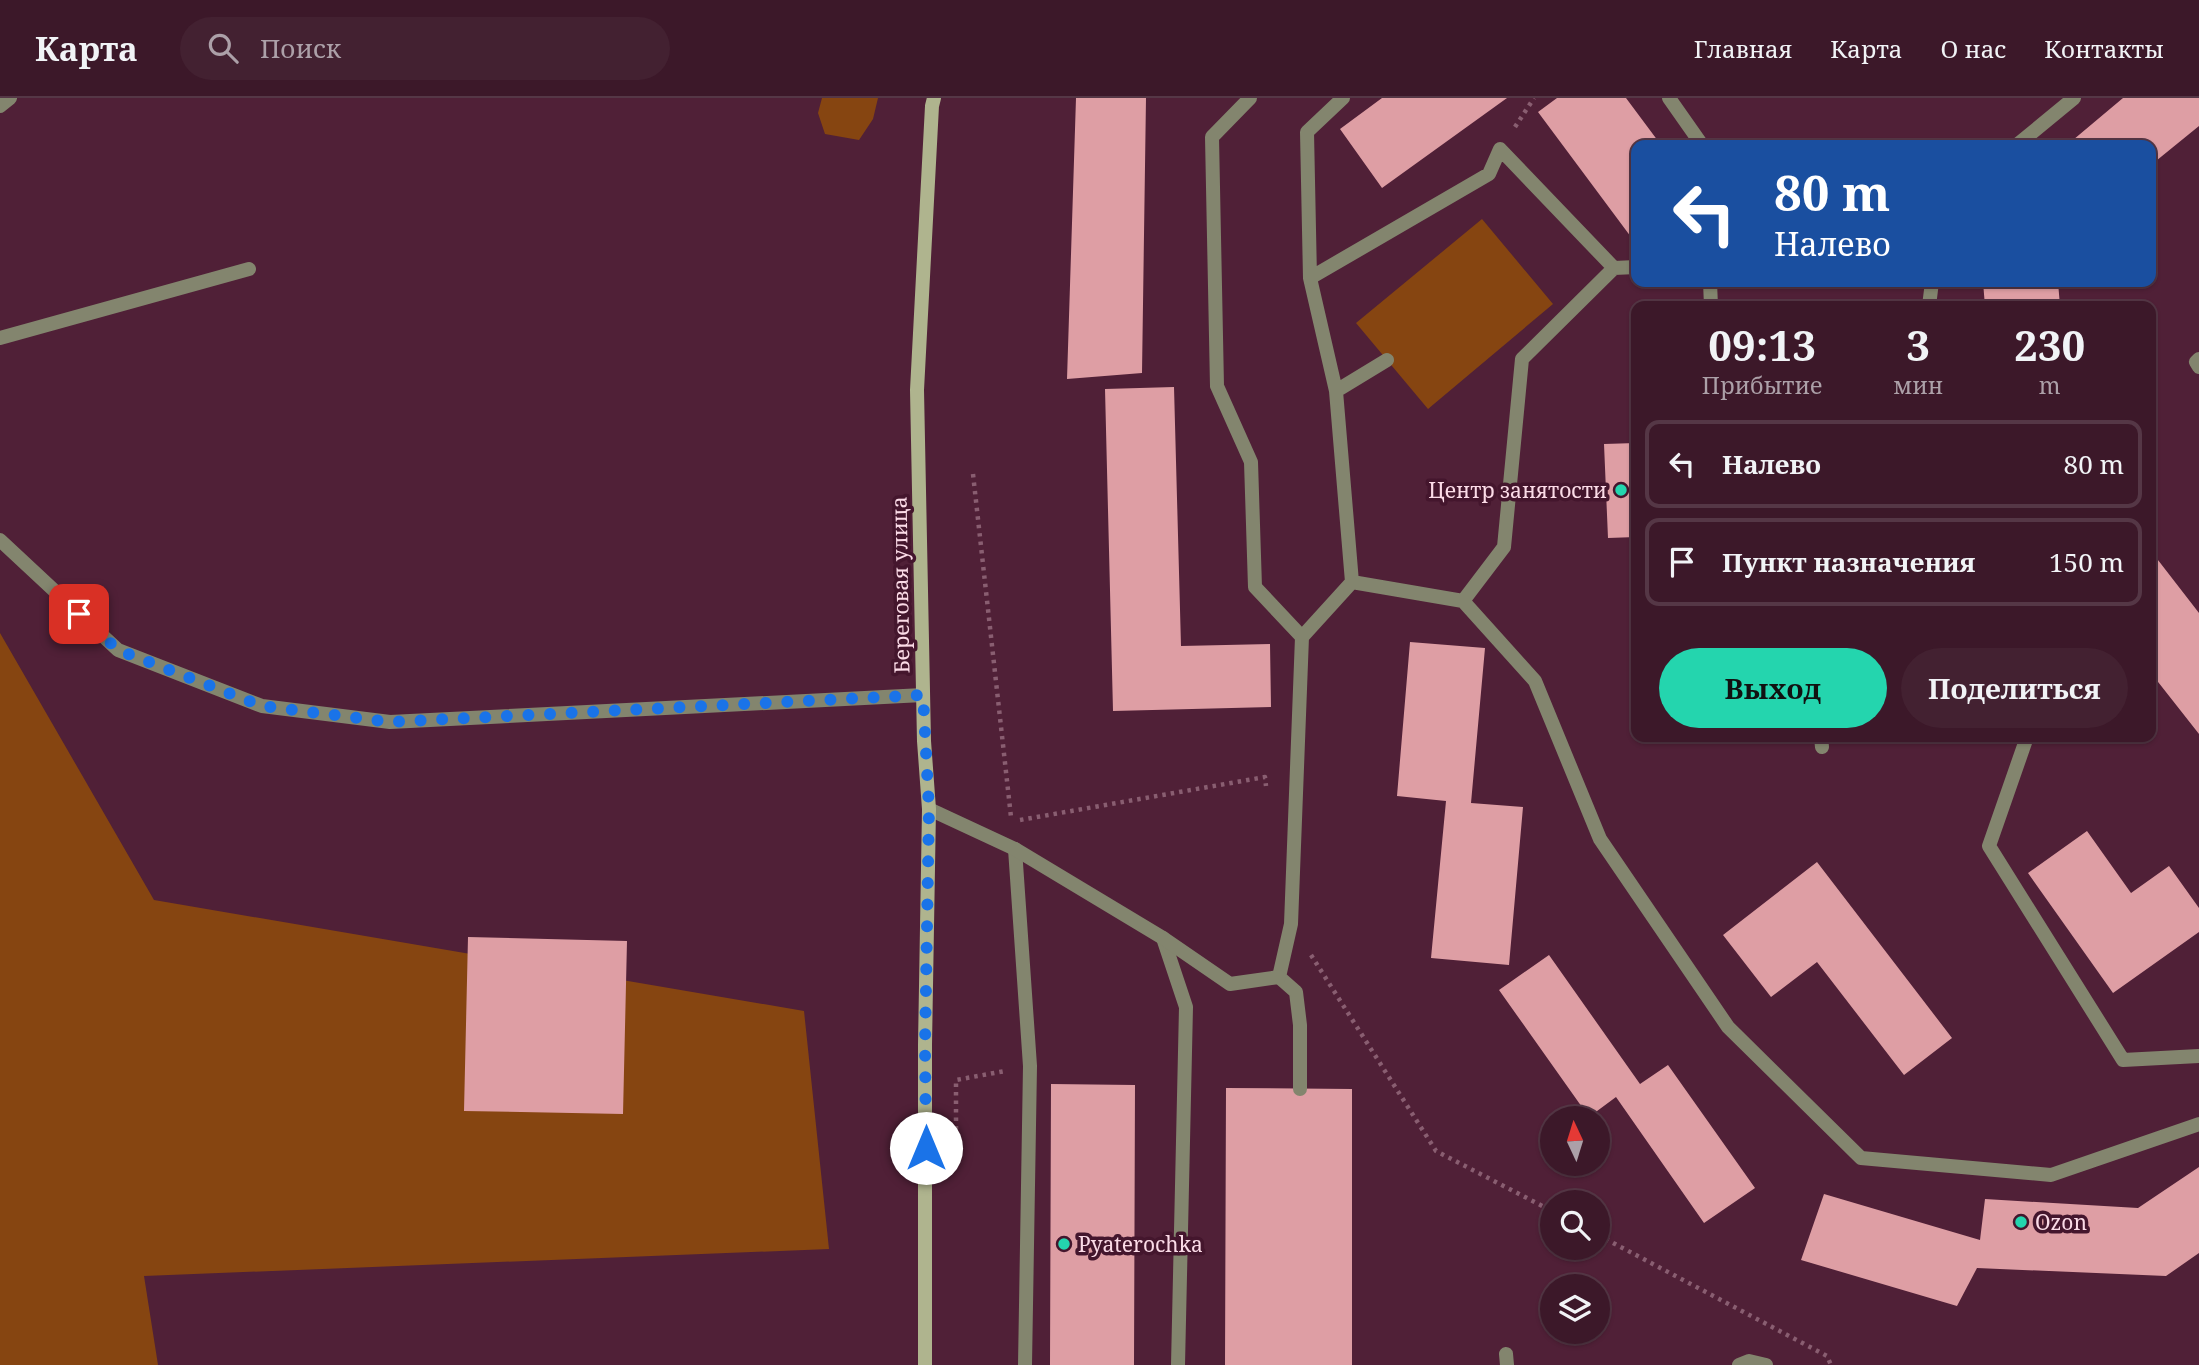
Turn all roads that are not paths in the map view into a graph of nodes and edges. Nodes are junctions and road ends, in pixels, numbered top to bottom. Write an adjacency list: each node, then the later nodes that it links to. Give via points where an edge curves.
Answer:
1 (10, 98): 7 (street)
2 (934, 98): 23 (main road, Береговая улица, via 917,390)
3 (1250, 98): 22 (street, via 1212,137 1217,386 1251,461 1255,587)
4 (1343, 98): 13 (street, via 1307,132)
5 (1669, 98): 8 (street)
6 (2074, 98): 9 (street)
7 (0, 106)
8 (1698, 140)
9 (2023, 140)
10 (1631, 267): 11 (street)
11 (1614, 268): 13 (street, via 1500,149 1489,174); 21 (street, via 1522,359 1504,547)
12 (249, 269): 14 (street)
13 (1310, 278): 18 (street)
14 (0, 338)
15 (2199, 359): 17 (street)
16 (1387, 360): 18 (street)
17 (2199, 367)
18 (1336, 391): 20 (street)
19 (0, 540): 23 (street, via 118,650 262,706 390,722)
20 (1352, 582): 21 (street); 22 (street)
21 (1463, 601): 31 (street, via 1535,681 1600,839 1728,1027 1861,1158 2051,1175)
22 (1302, 637): 28 (street, via 1292,924)
23 (923, 695): 25 (main road, Береговая улица)
24 (2025, 742): 29 (street, via 1989,846 2123,1060)
25 (929, 809): 26 (street); 32 (main road, Береговая улица)
26 (1014, 849): 27 (street); 33 (street, via 1030,1066)
27 (1163, 938): 28 (street, via 1230,984); 34 (street, via 1186,1007)
28 (1279, 977): 30 (street, via 1296,992)
29 (2199, 1056)
30 (1300, 1089)
31 (2199, 1124)
32 (925, 1365)
33 (1025, 1365)
34 (1178, 1365)
35 (1739, 1365): 36 (street, via 1749,1361)
36 (1766, 1365)

